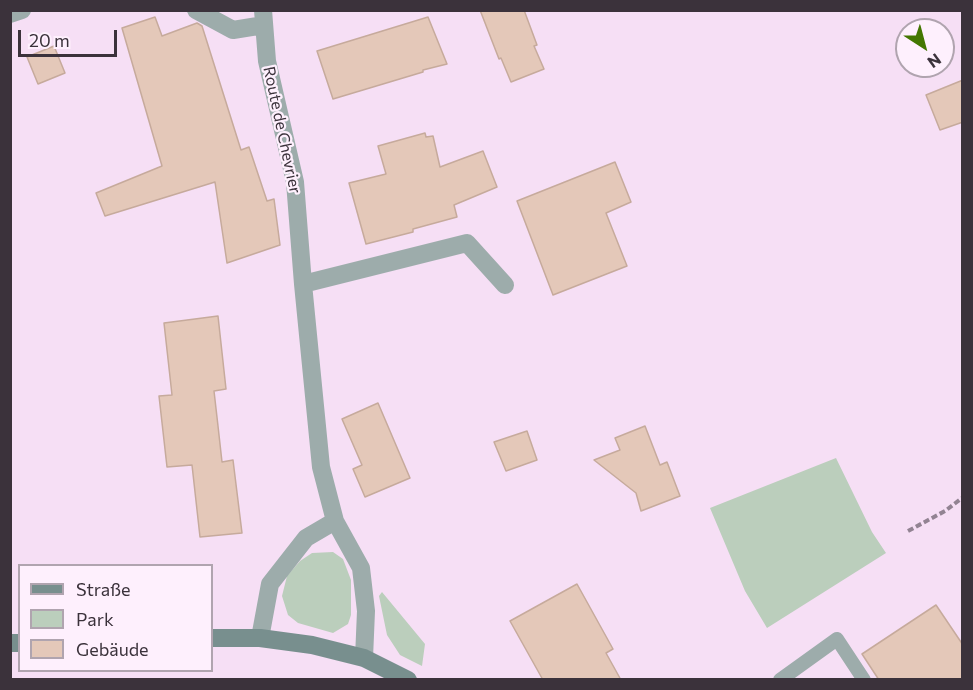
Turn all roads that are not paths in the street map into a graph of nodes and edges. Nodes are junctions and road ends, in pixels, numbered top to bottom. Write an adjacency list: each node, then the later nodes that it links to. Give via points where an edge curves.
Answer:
1 (22, 10): 3 (street)
2 (196, 10): 4 (street, via 232,30)
3 (10, 14)
4 (263, 18): 5 (street, Route de Chevrier, via 267,60 296,182)
5 (303, 285): 6 (street, via 467,243); 7 (street, Route de Chevrier, via 321,467)
6 (505, 285)
7 (335, 521): 9 (street, via 306,538 270,584); 10 (street, Route de Chevrier, via 361,568 366,611)
8 (213, 638): 9 (street)
9 (260, 638): 10 (street)
10 (364, 658): 11 (street)
11 (408, 680)
12 (780, 680): 13 (lane, via 837,639)
13 (864, 680)

